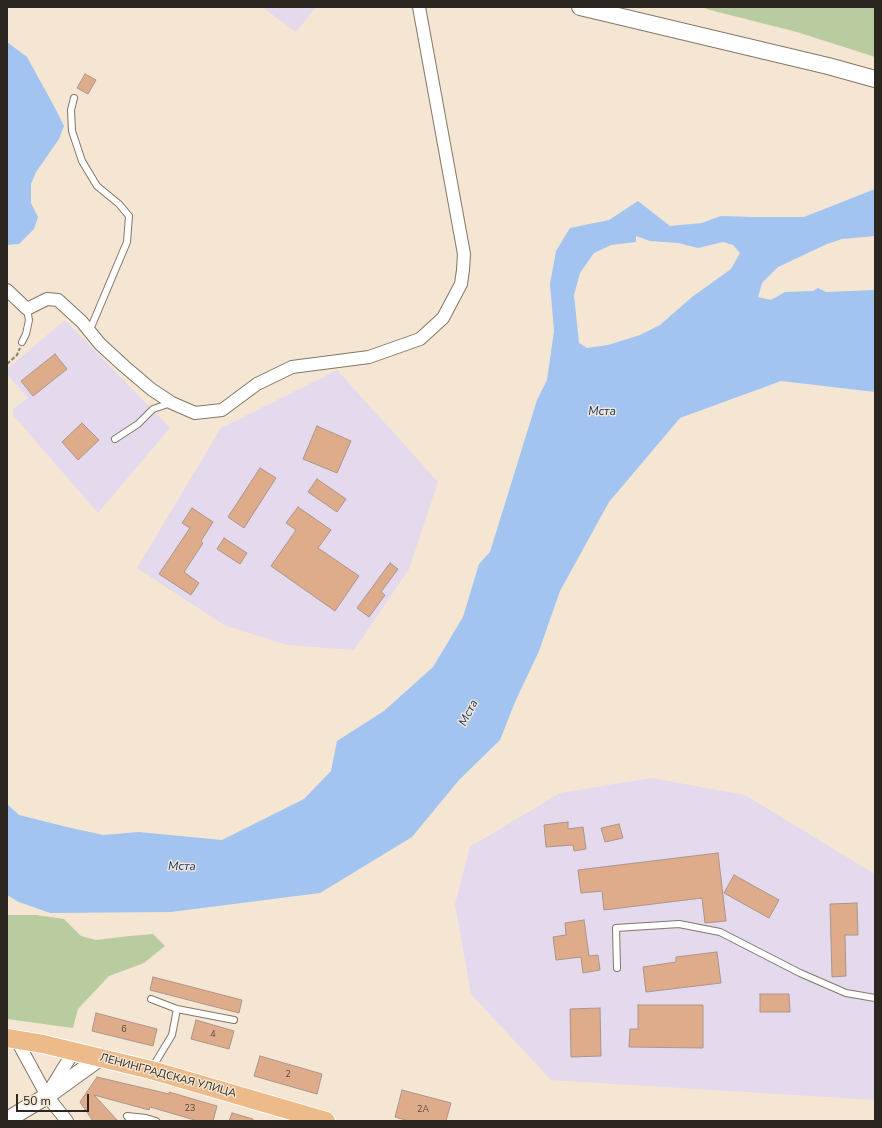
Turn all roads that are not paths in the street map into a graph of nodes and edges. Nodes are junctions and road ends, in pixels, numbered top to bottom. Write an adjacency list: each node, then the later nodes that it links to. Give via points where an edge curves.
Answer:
1 (419, 7): 9 (street, via 464,254 461,284 443,318 420,339 369,357 292,367 257,384 222,410 195,413)
2 (580, 7): 3 (street)
3 (875, 79)
4 (74, 98): 7 (lane, via 71,110 72,131 82,161 97,186 129,216 127,242)
5 (7, 290): 6 (street)
6 (27, 309): 7 (street, via 47,299 58,300); 8 (lane, via 29,320)
7 (89, 332): 9 (street, via 124,366)
8 (22, 342)
9 (172, 403): 10 (lane, via 153,409 138,424)
10 (115, 439)
11 (617, 968): 12 (lane, via 616,928 679,924 720,932 800,973 846,993)
12 (875, 998)
13 (151, 999): 14 (lane)
14 (177, 1009): 15 (lane); 19 (lane, via 172,1035)
15 (234, 1020)
16 (12, 1039): 17 (main road, ЛЕНИНГРАДСКАЯ УЛИЦА); 20 (street)
17 (74, 1051): 18 (main road, ЛЕНИНГРАДСКАЯ УЛИЦА); 20 (street)
18 (101, 1057): 19 (main road, ЛЕНИНГРАДСКАЯ УЛИЦА); 20 (street)
19 (151, 1070): 25 (main road, ЛЕНИНГРАДСКАЯ УЛИЦА)
20 (47, 1096): 21 (street); 22 (street)
21 (7, 1120)
22 (67, 1121)
23 (131, 1121): 24 (lane, via 127,1116)
24 (156, 1121)
25 (326, 1121)

